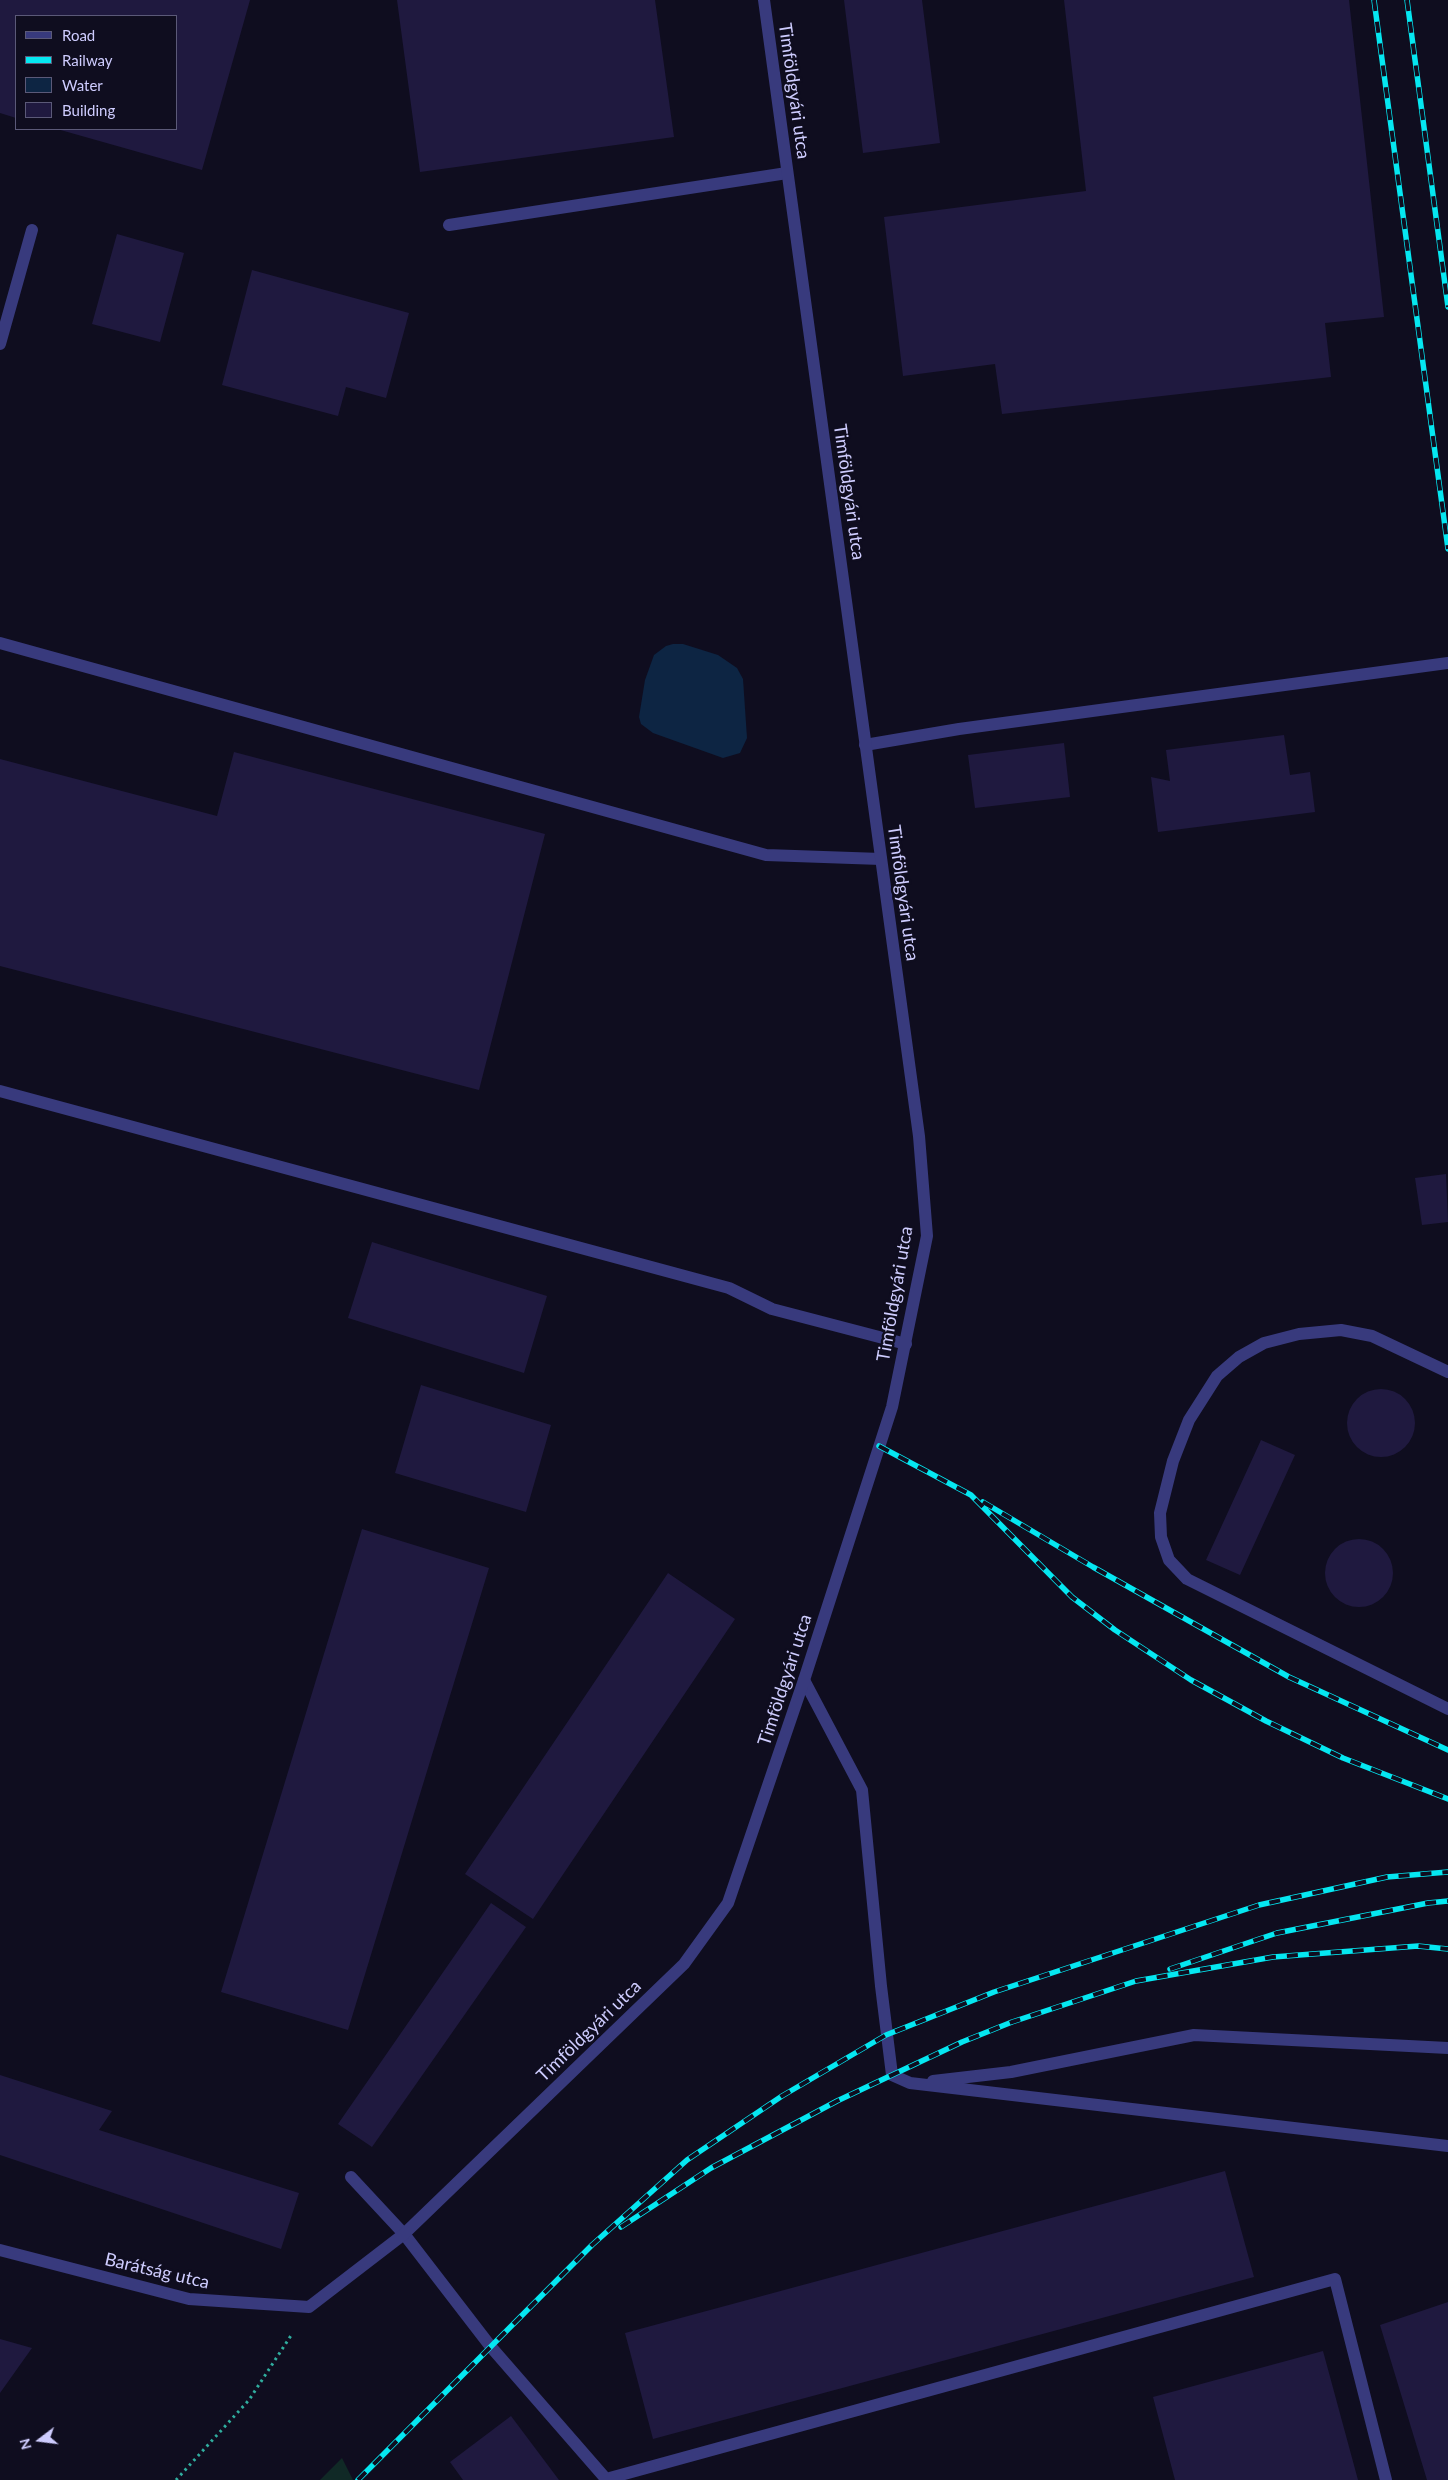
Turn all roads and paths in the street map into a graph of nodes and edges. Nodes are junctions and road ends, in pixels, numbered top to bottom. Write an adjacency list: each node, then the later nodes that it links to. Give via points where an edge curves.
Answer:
1 (764, 0): 2 (street, Timföldgyári utca)
2 (787, 173): 3 (street); 8 (street, Timföldgyári utca)
3 (449, 225)
4 (32, 230): 5 (street)
5 (0, 344)
6 (0, 643): 9 (street, via 766,855)
7 (1448, 663): 8 (street, via 959,729)
8 (865, 745): 9 (street, Timföldgyári utca)
9 (881, 859): 11 (street, Timföldgyári utca, via 919,1136 927,1236)
10 (0, 1091): 11 (street, via 729,1288 772,1309)
11 (906, 1344): 13 (street, Timföldgyári utca, via 892,1407)
12 (1448, 1372): 14 (street, via 1372,1336 1341,1330 1299,1334 1264,1342 1217,1376 1189,1420 1173,1461 1160,1513 1161,1537 1169,1560 1187,1579)
13 (804, 1680): 16 (street, via 862,1790 892,2075); 19 (street, Timföldgyári utca, via 728,1903 717,1919 684,1964)
14 (1448, 1709)
15 (1448, 2048): 16 (street, via 1194,2035 1011,2072)
16 (910, 2083): 17 (street)
17 (1448, 2146)
18 (351, 2177): 19 (street)
19 (404, 2234): 21 (street, Timföldgyári utca); 23 (street, via 491,2347)
20 (0, 2250): 21 (street, Barátság utca, via 189,2300)
21 (309, 2308): 22 (path, via 249,2400)
22 (176, 2480)
23 (606, 2480): 24 (street, via 1335,2280)
24 (1386, 2480)

